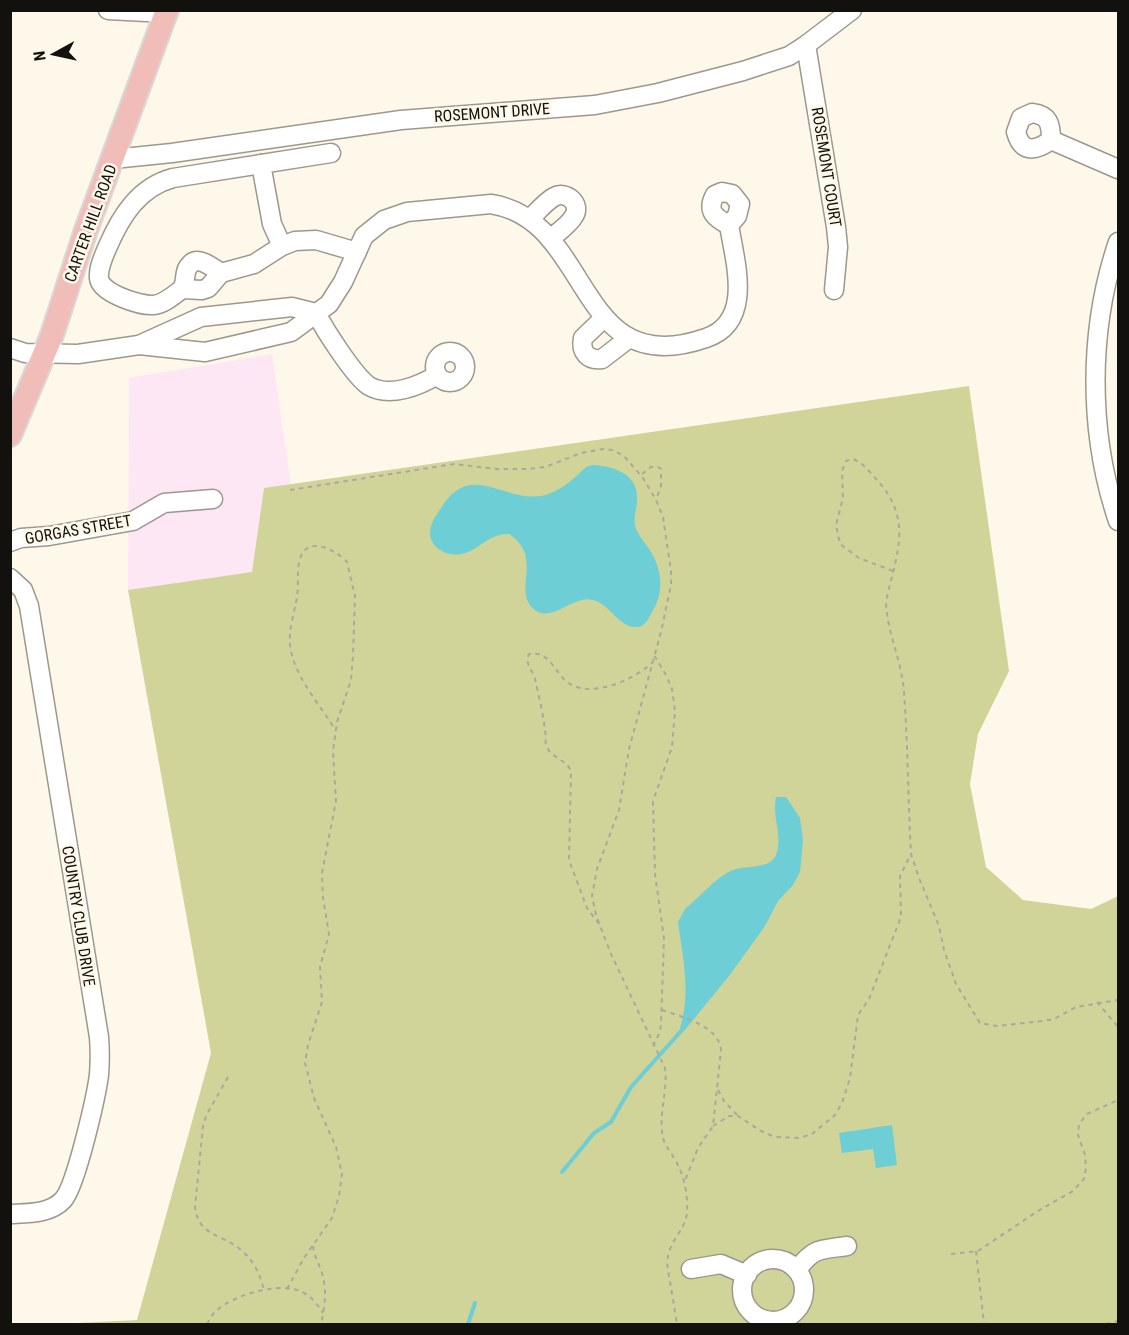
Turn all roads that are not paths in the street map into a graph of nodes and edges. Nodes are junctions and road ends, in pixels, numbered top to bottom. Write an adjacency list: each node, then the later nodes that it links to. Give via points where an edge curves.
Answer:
1 (108, 10): 3 (street)
2 (852, 10): 4 (street, ROSEMONT DRIVE)
3 (166, 12): 7 (main road, CARTER HILL ROAD)
4 (806, 45): 7 (street, ROSEMONT DRIVE, via 789,56 743,71 595,105 401,120); 18 (street, ROSEMONT COURT, via 836,228)
5 (1051, 140): 9 (street)
6 (331, 153): 8 (street)
7 (113, 159): 26 (main road, CARTER HILL ROAD)
8 (261, 164): 14 (street, via 272,224); 17 (street, via 163,180 147,190 124,215 100,268 103,288 153,305)
9 (1119, 169)
10 (530, 219): 12 (street); 12 (street, via 554,197 560,195 575,203 574,217); 15 (street, via 512,208 491,204 406,212 371,229)
11 (729, 225): 22 (street, via 738,299 726,325 708,338 662,347)
12 (550, 239): 21 (street)
13 (1119, 242): 30 (street, via 1106,288 1096,382 1099,433 1109,491)
14 (282, 246): 15 (street, via 304,239); 16 (street, via 254,264)
15 (357, 252): 20 (street, via 329,304)
16 (221, 273): 17 (street, via 208,288); 17 (street, via 209,263 194,262 188,267)
17 (182, 289)
18 (834, 290)
19 (251, 312): 20 (street, via 292,307); 23 (street); 24 (street, via 201,317)
20 (316, 313): 23 (street, via 291,332); 27 (street, via 327,333 370,386 385,390 413,387)
21 (604, 318): 22 (street); 22 (street, via 583,338 586,355 602,359)
22 (628, 339)
23 (256, 340): 24 (street, via 205,352)
24 (139, 345): 26 (street, via 78,354)
25 (10, 348): 26 (street)
26 (43, 353): 28 (main road, CARTER HILL ROAD)
27 (437, 375)
28 (10, 435)
29 (213, 499): 31 (street, GORGAS STREET, via 164,503 134,520)
30 (1119, 521)
31 (10, 543)
32 (10, 578): 33 (street, COUNTRY CLUB DRIVE, via 23,590 29,606 100,1058 99,1077 69,1193 46,1210)
33 (10, 1214)
34 (847, 1246): 36 (street, via 815,1251)
35 (691, 1269): 37 (street, via 721,1264)
36 (797, 1270): 37 (street, via 786,1262 771,1259 757,1264); 38 (street, via 803,1283 802,1301 791,1316)
37 (747, 1275): 38 (street, via 742,1289 748,1308 764,1320)
38 (778, 1323)

